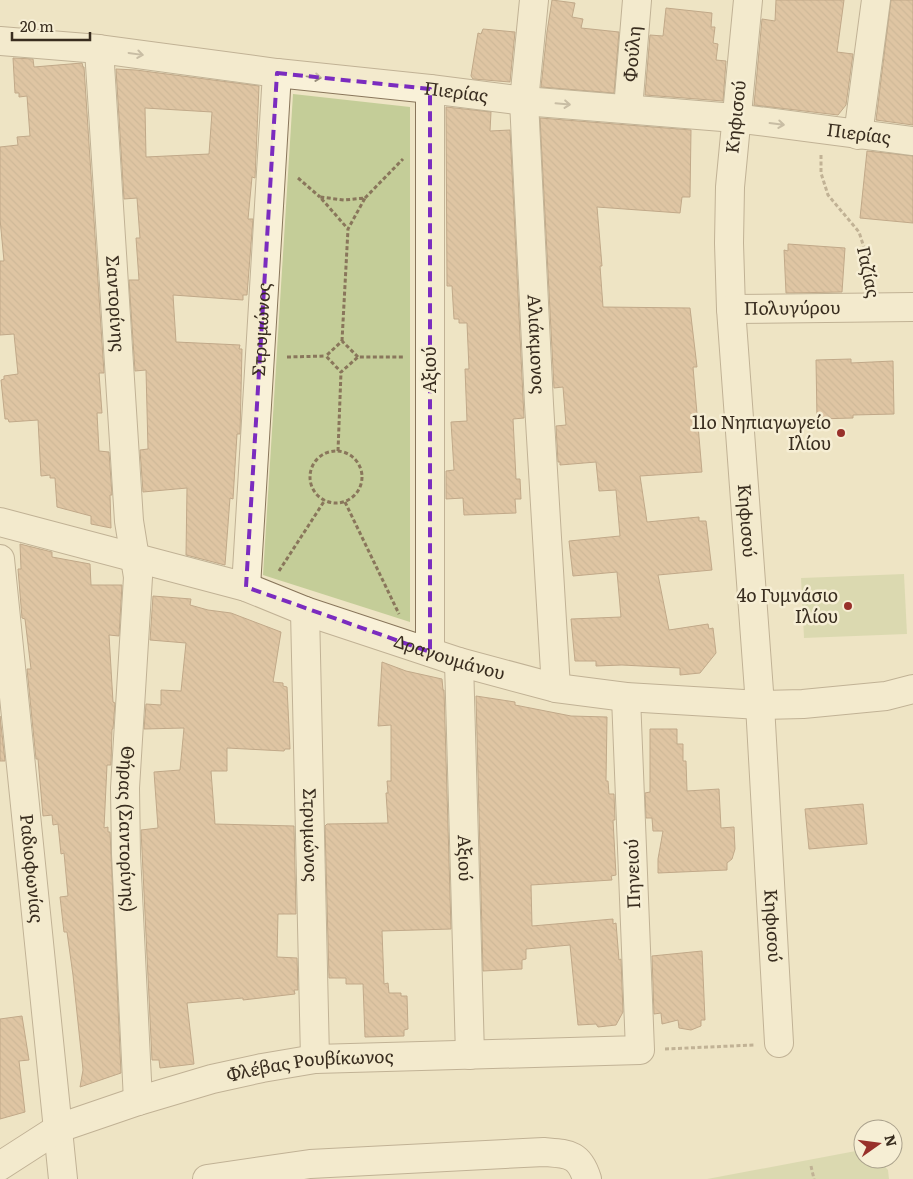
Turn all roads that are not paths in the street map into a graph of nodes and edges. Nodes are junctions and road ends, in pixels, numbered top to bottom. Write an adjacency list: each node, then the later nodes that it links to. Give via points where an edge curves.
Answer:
1 (534, 0): 9 (street, Αλιάκμονος)
2 (637, 0): 10 (street, Φούλη)
3 (748, 0): 11 (street, Κηφισού)
4 (876, 0): 12 (street)
5 (0, 41): 6 (street, Πιερίας)
6 (99, 49): 7 (street, Πιερίας, one-way to 7); 17 (street, Σαντορίνης, via 129,521)
7 (277, 73): 8 (street, Πιερίας, one-way to 8); 19 (street, Στρυμώνος, via 260,357)
8 (430, 89): 9 (street, Πιερίας); 21 (street, Αξιού, via 430,356)
9 (524, 101): 10 (street, Πιερίας, one-way to 10); 23 (street, Αλιάκμονος)
10 (628, 109): 11 (street, Πιερίας)
11 (735, 118): 12 (street, Πιερίας, one-way to 12); 15 (street, Κηφισού, via 729,243)
12 (858, 135): 13 (street, Πιερίας)
13 (913, 141)
14 (913, 307): 15 (street, Πολυγύρου)
15 (731, 309): 26 (street, Κηφισού)
16 (0, 522): 17 (street, Δραγουμάνου)
17 (135, 558): 19 (street, Δραγουμάνου); 32 (street, Θήρας (Σαντορίνης), via 138,578 125,788)
18 (0, 559): 27 (street, Ραδιοφωνίας)
19 (255, 591): 20 (street, Δραγουμάνου)
20 (305, 611): 21 (street, Δραγουμάνου); 31 (street, Στρυμώνος)
21 (422, 650): 22 (street, Δραγουμάνου)
22 (459, 662): 23 (street, Δραγουμάνου); 30 (street, Αξιού)
23 (556, 688): 25 (street, Δραγουμάνου)
24 (913, 689): 26 (street, Δραγουμάνου, via 877,697)
25 (626, 697): 26 (street, Δραγουμάνου); 29 (street, Πηνειού)
26 (760, 705): 28 (street, Κηφισού)
27 (11, 774): 33 (street, Ραδιοφωνίας)
28 (779, 1043)
29 (640, 1050): 30 (street, Φλέβας Ρουβίκωνος)
30 (470, 1056): 31 (street, Φλέβας Ρουβίκωνος)
31 (315, 1059): 32 (street, Φλέβας Ρουβίκωνος, via 212,1079)
32 (138, 1101): 33 (street, Φλέβας Ρουβίκωνος)
33 (59, 1128): 34 (street, Φλέβας Ρουβίκωνος); 35 (street, Ραδιοφωνίας)
34 (0, 1166)
35 (63, 1179)
36 (207, 1179): 37 (street, via 310,1164 544,1152 571,1154 583,1166)
37 (587, 1179)

